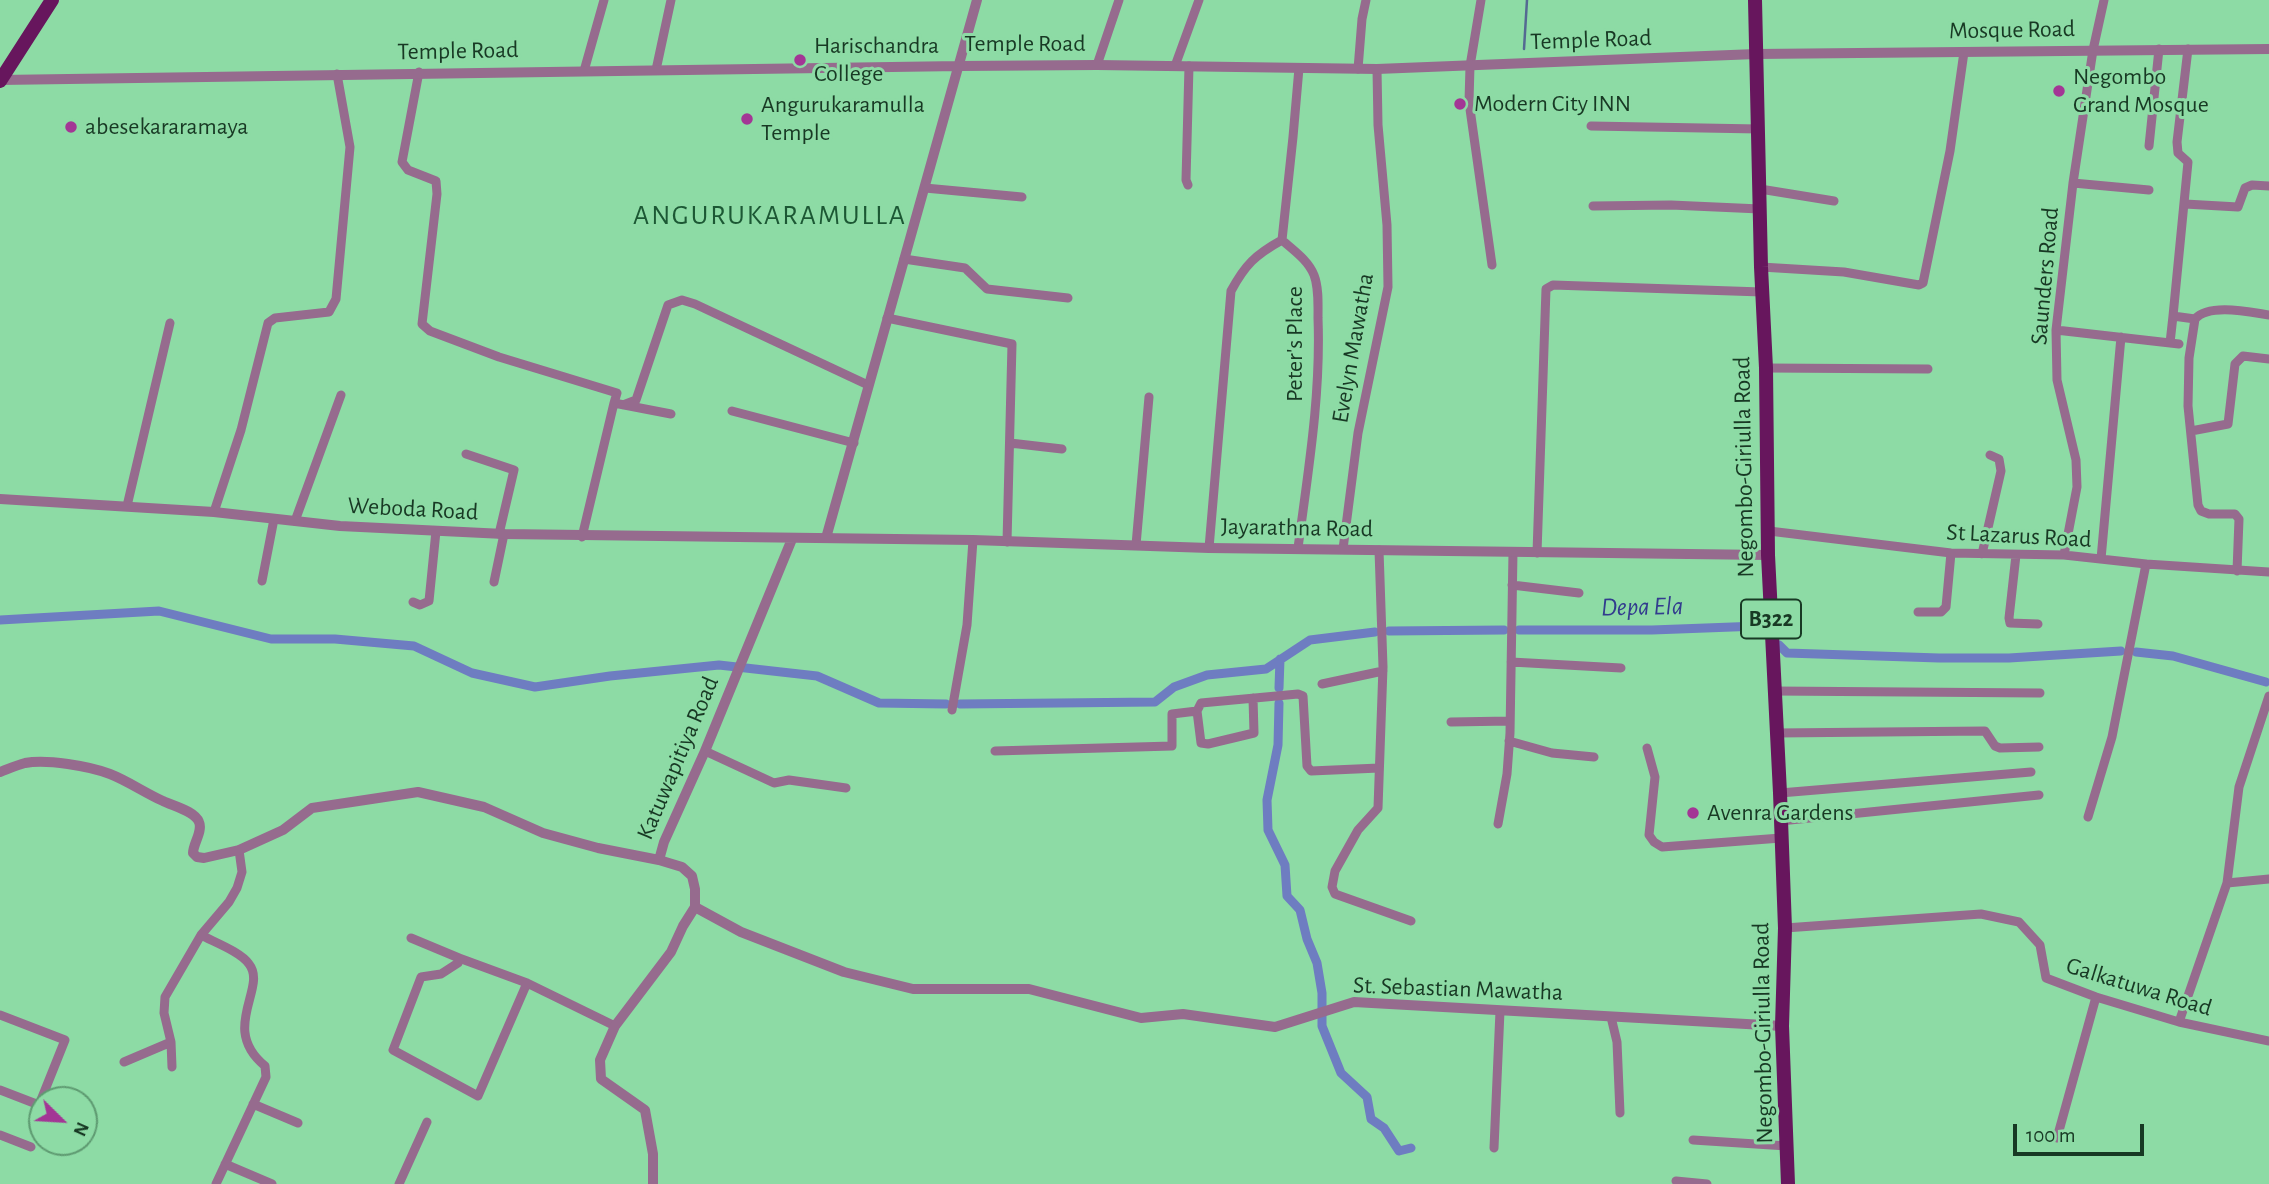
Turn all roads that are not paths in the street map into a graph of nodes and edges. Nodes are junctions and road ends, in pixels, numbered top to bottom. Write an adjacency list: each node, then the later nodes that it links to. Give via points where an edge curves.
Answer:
1 (52, 0): 29 (main road)
2 (604, 0): 26 (street)
3 (671, 0): 25 (street)
4 (978, 0): 18 (street)
5 (1119, 0): 17 (street)
6 (1199, 0): 19 (street)
7 (1366, 0): 23 (street)
8 (1481, 0): 21 (street)
9 (1755, 0): 16 (main road, Negombo-Giriulla Road / B322)
10 (2104, 0): 14 (street, Saunders Road)
11 (2159, 49): 12 (street, Mosque Road); 14 (street, Mosque Road); 32 (street)
12 (2188, 49): 13 (street, Mosque Road); 41 (street, via 2177,142 2178,153 2188,162)
13 (2269, 49)
14 (2093, 50): 15 (street, Mosque Road); 33 (street, Saunders Road)
15 (1964, 51): 16 (street, Mosque Road); 47 (street, via 1950,151 1923,283)
16 (1756, 54): 21 (street, Temple Road); 31 (main road, Negombo-Giriulla Road / B322)
17 (1097, 65): 18 (street, Temple Road); 19 (street, Temple Road)
18 (960, 66): 25 (street, Temple Road); 36 (street)
19 (1175, 66): 20 (street, Temple Road)
20 (1189, 66): 22 (street, Temple Road); 34 (street)
21 (1470, 66): 24 (street, Temple Road); 46 (street, via 1469,102)
22 (1298, 68): 23 (street, Temple Road); 44 (street)
23 (1358, 69): 24 (street, Temple Road)
24 (1377, 69): 88 (street, Evelyn Mawatha, via 1388,287 1358,433)
25 (656, 70): 26 (street, Temple Road)
26 (584, 71): 27 (street, Temple Road)
27 (419, 72): 28 (street, Temple Road); 63 (street, via 402,162 408,170 436,181 422,324 499,357 617,394)
28 (337, 74): 29 (street, Temple Road); 74 (street, via 350,147 336,299 329,312 275,318 268,323 242,430)
29 (0, 80)
30 (1591, 126): 31 (street)
31 (1759, 129): 37 (main road, Negombo-Giriulla Road / B322)
32 (2149, 146)
33 (2073, 183): 38 (street); 55 (street, Saunders Road)
34 (1188, 186)
35 (2269, 186): 41 (street, via 2245,188 2238,207)
36 (925, 188): 39 (street); 45 (street)
37 (1760, 189): 40 (street); 43 (main road, Negombo-Giriulla Road / B322)
38 (2149, 190)
39 (1022, 197)
40 (1834, 201)
41 (2185, 204): 51 (street)
42 (1593, 206): 43 (street)
43 (1760, 209): 47 (main road, Negombo-Giriulla Road / B322)
44 (1282, 240): 86 (street, via 1259,253 1231,291); 87 (street, Peter's Place, via 1301,256 1317,290 1319,342 1312,440)
45 (904, 259): 49 (street, via 965,268 987,289); 52 (street)
46 (1492, 265)
47 (1761, 267): 48 (main road, Negombo-Giriulla Road / B322)
48 (1762, 292): 58 (main road, Negombo-Giriulla Road / B322); 91 (street, via 1553,285 1546,289)
49 (1068, 298)
50 (2269, 315): 53 (street, via 2227,310 2203,312)
51 (2174, 316): 53 (street); 56 (street, via 2174,344)
52 (887, 318): 60 (street); 68 (street, via 1012,344)
53 (2195, 319): 66 (street, via 2189,358)
54 (170, 323): 73 (street)
55 (2056, 330): 56 (street); 96 (street, Saunders Road, via 2057,380 2076,460 2077,487)
56 (2121, 337): 97 (street)
57 (2269, 359): 66 (street, via 2243,356 2235,365 2228,424)
58 (1766, 368): 59 (street); 78 (main road, Negombo-Giriulla Road / B322)
59 (1928, 369)
60 (868, 386): 63 (street, via 682,300 668,305 636,400); 67 (street)
61 (341, 395): 76 (street)
62 (1149, 397): 85 (street)
63 (619, 404): 65 (street); 80 (street)
64 (732, 411): 67 (street)
65 (671, 414)
66 (2190, 431): 99 (street, via 2201,511 2235,514 2239,519)
67 (854, 443): 82 (street)
68 (1010, 443): 69 (street); 84 (street)
69 (1062, 449)
70 (466, 454): 79 (street, via 514,470)
71 (1990, 455): 93 (street, via 1999,460 2001,471)
72 (0, 499): 73 (street, Weboda Road)
73 (127, 506): 74 (street, Weboda Road)
74 (214, 512): 75 (street, Weboda Road)
75 (274, 519): 76 (street, Weboda Road); 101 (street)
76 (295, 521): 77 (street, Weboda Road)
77 (436, 531): 79 (street, Weboda Road); 105 (street, via 429,601)
78 (1769, 531): 92 (street, St Lazarus Road); 94 (main road, Negombo-Giriulla Road / B322)
79 (501, 534): 80 (street, Weboda Road); 102 (street)
80 (582, 537): 81 (street, Weboda Road)
81 (792, 538): 82 (street, Weboda Road); 124 (street, Katuwapitiya Road)
82 (825, 538): 83 (street, Jayarathna Road)
83 (973, 540): 84 (street, Jayarathna Road); 116 (street, via 967,625)
84 (1007, 542): 85 (street, Jayarathna Road)
85 (1136, 545): 86 (street, Jayarathna Road)
86 (1209, 548): 87 (street, Jayarathna Road)
87 (1298, 548): 88 (street, Jayarathna Road)
88 (1343, 549): 89 (street, Jayarathna Road)
89 (1379, 550): 90 (street, Jayarathna Road); 110 (street)
90 (1513, 552): 91 (street, Jayarathna Road); 103 (street)
91 (1537, 553): 94 (street, Jayarathna Road)
92 (1951, 553): 93 (street, St Lazarus Road); 106 (street, via 1946,607 1941,612)
93 (1982, 554): 95 (street, St Lazarus Road)
94 (1768, 555): 112 (main road, Negombo-Giriulla Road / B322)
95 (2017, 555): 96 (street, St Lazarus Road); 107 (street, via 2010,624)
96 (2064, 555): 97 (street, St Lazarus Road)
97 (2101, 559): 98 (street, St Lazarus Road)
98 (2146, 564): 99 (street, St Lazarus Road); 133 (street, via 2112,737)
99 (2237, 571): 100 (street, St Lazarus Road)
100 (2269, 572)
101 (262, 581)
102 (494, 582)
103 (1512, 585): 104 (street); 108 (street)
104 (1580, 593)
105 (413, 602)
106 (1918, 611)
107 (2038, 624)
108 (1511, 662): 109 (street); 118 (street)
109 (1621, 668)
110 (1383, 671): 111 (street); 127 (street)
111 (1322, 684)
112 (1774, 691): 113 (street); 120 (main road, Negombo-Giriulla Road / B322)
113 (2040, 693)
114 (2269, 696): 140 (street, via 2239,787)
115 (1253, 698): 117 (street, via 1201,703); 117 (street, via 1254,733 1208,744 1200,743); 127 (street, via 1303,695 1311,771)
116 (952, 710)
117 (1197, 711): 125 (street, via 1172,714 1172,746)
118 (1510, 721): 119 (street); 121 (street)
119 (1451, 722)
120 (1777, 733): 122 (street, via 1985,731 2000,748); 131 (main road, Negombo-Giriulla Road / B322)
121 (1509, 741): 126 (street, via 1552,754); 135 (street)
122 (2039, 747)
123 (1647, 748): 136 (street, via 1655,776 1649,835 1654,842 1662,847)
124 (705, 751): 130 (street, via 775,783 789,780); 138 (street, Katuwapitiya Road)
125 (995, 751)
126 (1594, 757)
127 (1379, 768): 142 (street, via 1378,808 1358,830 1335,871 1332,887 1335,894)
128 (0, 772): 137 (street, via 26,763 89,768 113,775 193,815 200,828 193,845 197,857)
129 (2031, 772): 131 (street)
130 (846, 788)
131 (1780, 793): 134 (main road, Negombo-Giriulla Road / B322)
132 (2039, 795): 134 (street)
133 (2088, 817)
134 (1780, 821): 136 (main road, Negombo-Giriulla Road / B322)
135 (1498, 824)
136 (1781, 838): 143 (main road, Negombo-Giriulla Road / B322)
137 (239, 850): 138 (street, via 283,830 312,808 418,792 484,807 543,834); 144 (street, via 242,872 237,888)
138 (659, 860): 141 (street, Katuwapitiya Road, via 682,867 692,876)
139 (2269, 879): 140 (street)
140 (2227, 883): 152 (street)
141 (695, 907): 149 (street, St. Sebastian Mawatha, via 741,932 844,972 913,989 1029,989 1141,1018 1183,1014 1275,1027 1354,1002); 153 (street, via 671,952)
142 (1411, 921)
143 (1785, 928): 148 (street, Galkatuwa Road, via 1981,914 2019,922 2040,945 2046,978); 154 (main road, Negombo-Giriulla Road / B322)
144 (201, 935): 156 (street, via 165,997); 160 (street, via 251,965 244,1028 247,1044 265,1066)
145 (411, 938): 146 (street)
146 (459, 958): 147 (street); 147 (street, via 441,974 421,977 393,1050 478,1096)
147 (527, 983): 153 (street)
148 (2096, 997): 152 (street, Galkatuwa Road); 165 (street)
149 (1500, 1011): 151 (street, St. Sebastian Mawatha); 169 (street)
150 (0, 1015): 159 (street, via 65,1040 38,1105)
151 (1611, 1017): 154 (street, St. Sebastian Mawatha); 161 (street, via 1617,1042)
152 (2179, 1022): 155 (street, Galkatuwa Road)
153 (615, 1026): 175 (street, via 600,1060 601,1079 645,1111)
154 (1782, 1026): 168 (main road, Negombo-Giriulla Road / B322)
155 (2269, 1041)
156 (171, 1042): 157 (street); 158 (street)
157 (124, 1062)
158 (172, 1067)
159 (0, 1090)
160 (253, 1104): 163 (street); 170 (street)
161 (1620, 1113)
162 (427, 1122): 174 (street)
163 (299, 1123)
164 (0, 1135): 167 (street)
165 (2057, 1138)
166 (1693, 1140): 168 (street)
167 (28, 1146)
168 (1787, 1146): 177 (main road, Negombo-Giriulla Road / B322)
169 (1494, 1148)
170 (225, 1164): 172 (street); 173 (street)
171 (1676, 1181): 176 (street)
172 (216, 1184)
173 (272, 1184)
174 (399, 1184)
175 (653, 1184)
176 (1707, 1184)
177 (1788, 1184)

